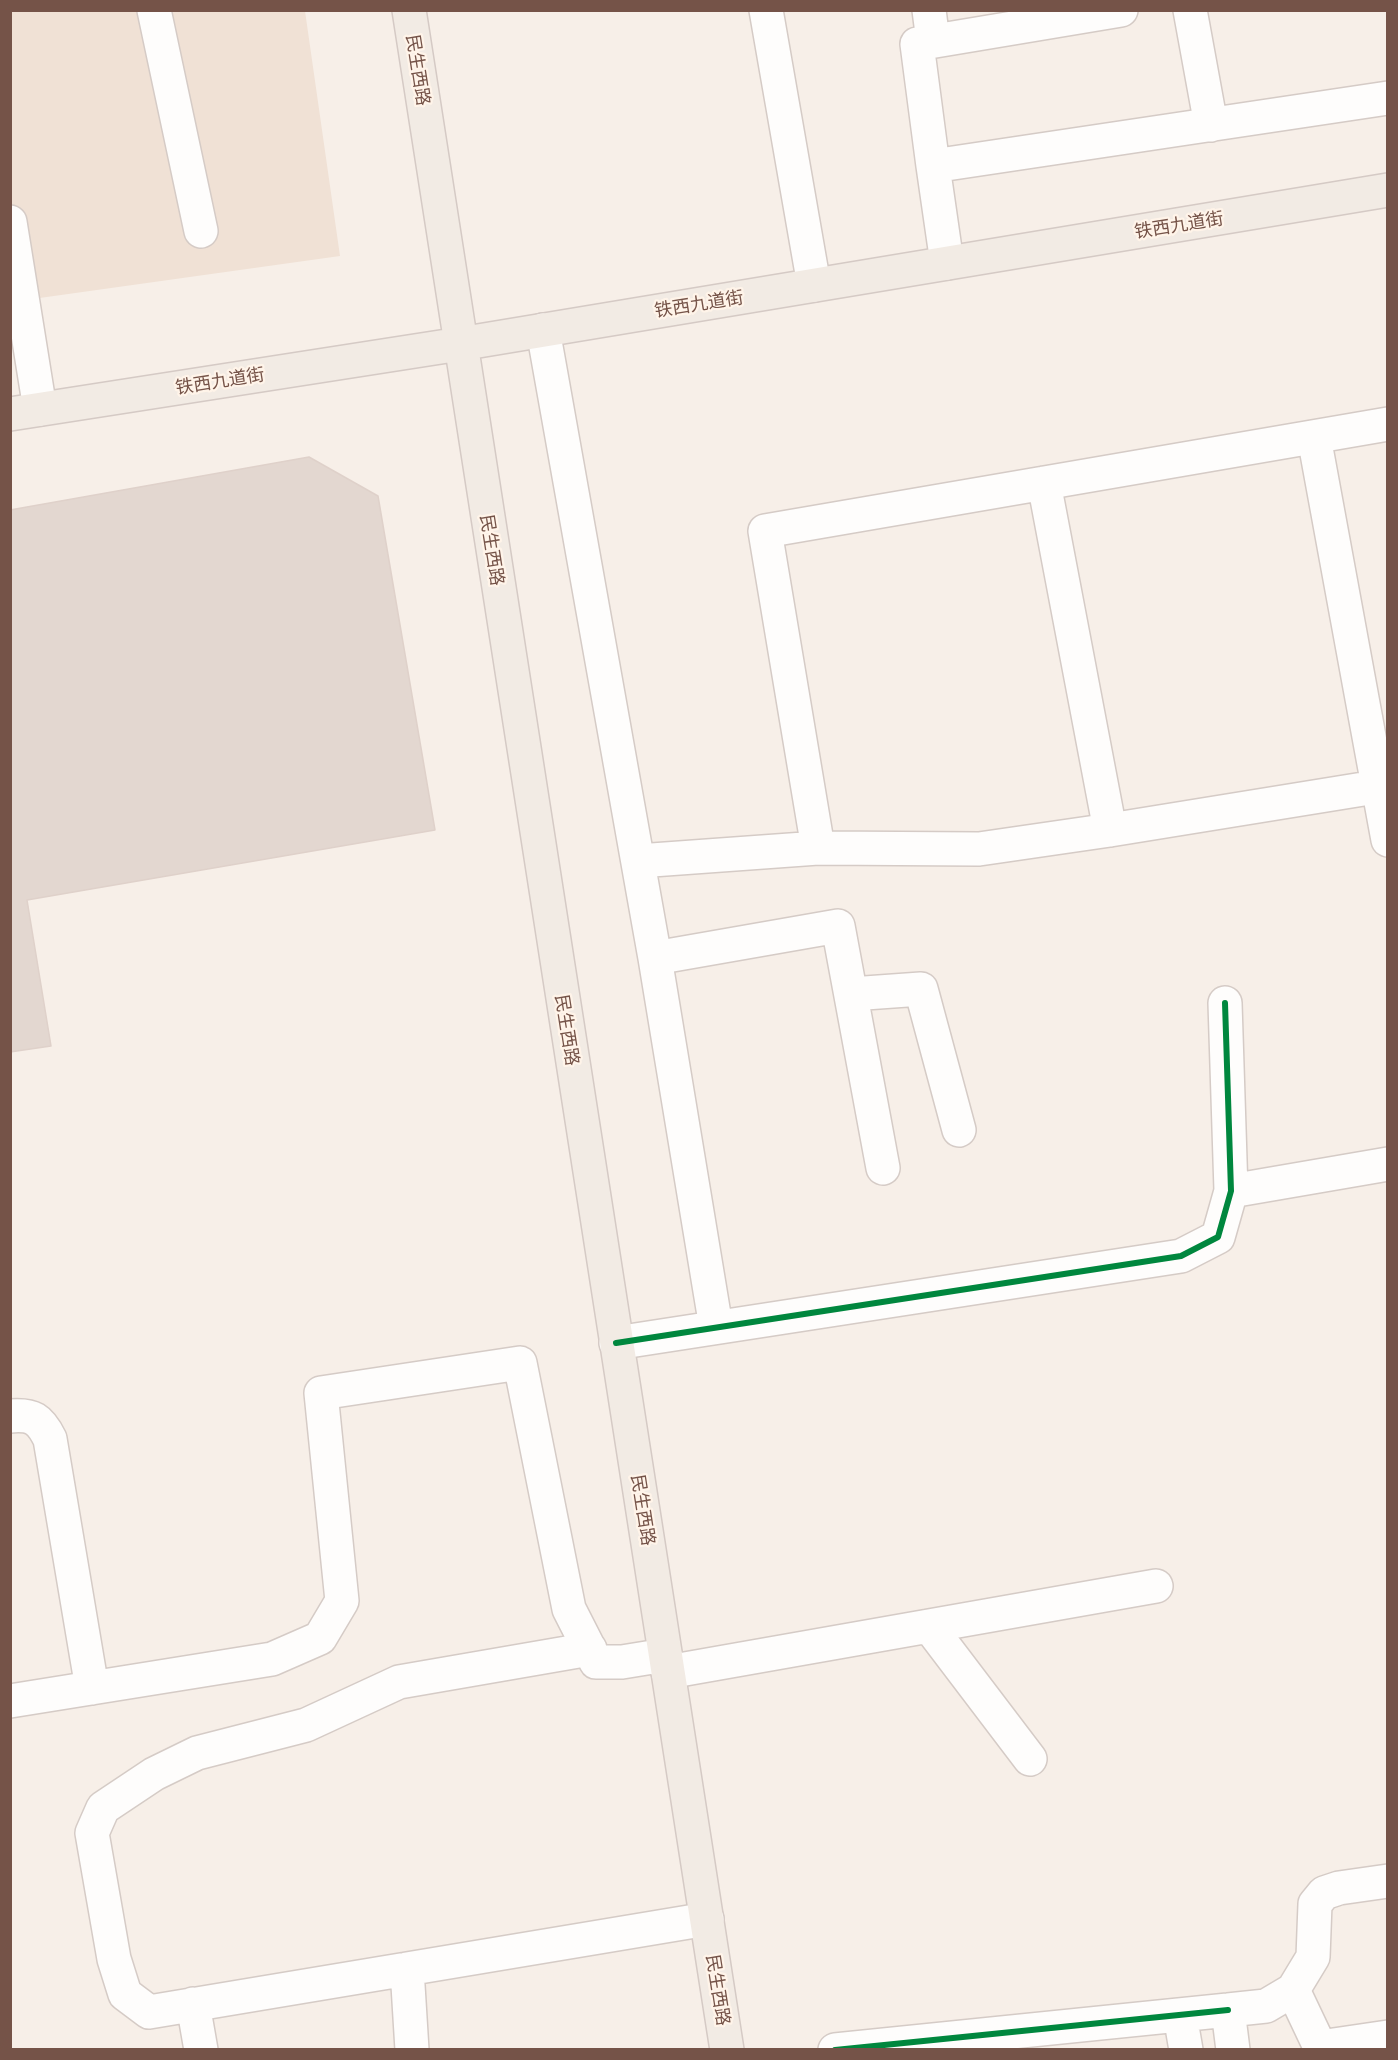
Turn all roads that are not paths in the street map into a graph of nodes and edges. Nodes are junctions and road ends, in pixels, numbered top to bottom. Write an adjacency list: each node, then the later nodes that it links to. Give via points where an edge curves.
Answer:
1 (154, 10): 12 (street)
2 (409, 10): 16 (main road, 民生西路)
3 (766, 10): 14 (street)
4 (1190, 10): 8 (street)
5 (1105, 12): 6 (street)
6 (931, 26): 9 (street, via 917,44)
7 (1388, 98): 8 (street)
8 (1211, 125): 9 (street)
9 (933, 166): 13 (street)
10 (1388, 190): 13 (main road, 铁西九道街)
11 (10, 222): 17 (street)
12 (201, 231)
13 (947, 263): 14 (main road, 铁西九道街)
14 (814, 285): 15 (main road, 铁西九道街)
15 (543, 330): 16 (main road, 铁西九道街); 25 (street)
16 (460, 344): 17 (main road, 铁西九道街); 34 (main road, 民生西路)
17 (25, 412)
18 (1388, 424): 19 (street)
19 (1314, 437): 20 (street); 21 (street)
20 (1044, 483): 22 (street); 24 (street, via 765,531)
21 (1383, 786): 22 (street); 23 (street)
22 (1110, 830): 24 (street, via 979,849)
23 (1388, 840)
24 (818, 848): 25 (street)
25 (638, 861): 26 (street)
26 (655, 958): 27 (street, via 838,926); 33 (street)
27 (851, 994): 29 (street, via 921,989); 31 (street)
28 (1225, 1002): 32 (street)
29 (959, 1130)
30 (1388, 1164): 32 (street)
31 (884, 1168)
32 (1231, 1191): 33 (street, via 1218,1237 1181,1256)
33 (716, 1327): 34 (street)
34 (616, 1343): 39 (main road, 民生西路)
35 (10, 1416): 40 (street, via 27,1415 42,1423 50,1439)
36 (1156, 1586): 37 (street)
37 (929, 1626): 39 (street); 42 (street)
38 (590, 1649): 39 (street, via 597,1662); 40 (street, via 569,1609 520,1363 321,1393 342,1600 320,1638 272,1659); 47 (street, via 399,1682 306,1725 197,1753 154,1774 103,1808 92,1833 114,1959 125,1994 149,2012)
39 (667, 1664): 44 (main road, 民生西路)
40 (92, 1688): 41 (street)
41 (10, 1701)
42 (1030, 1759)
43 (1388, 1881): 46 (street, via 1324,1893 1315,1904 1313,1957)
44 (707, 1919): 45 (street); 53 (main road, 民生西路)
45 (407, 1969): 47 (street); 52 (street)
46 (1293, 1990): 48 (street, via 1266,2006); 50 (street, via 1320,2047)
47 (193, 2004): 51 (street)
48 (1228, 2010): 49 (street); 56 (street)
49 (1180, 2014): 54 (street); 55 (street)
50 (1388, 2037)
51 (201, 2049)
52 (412, 2049)
53 (727, 2049)
54 (835, 2049)
55 (1186, 2049)
56 (1233, 2049)

